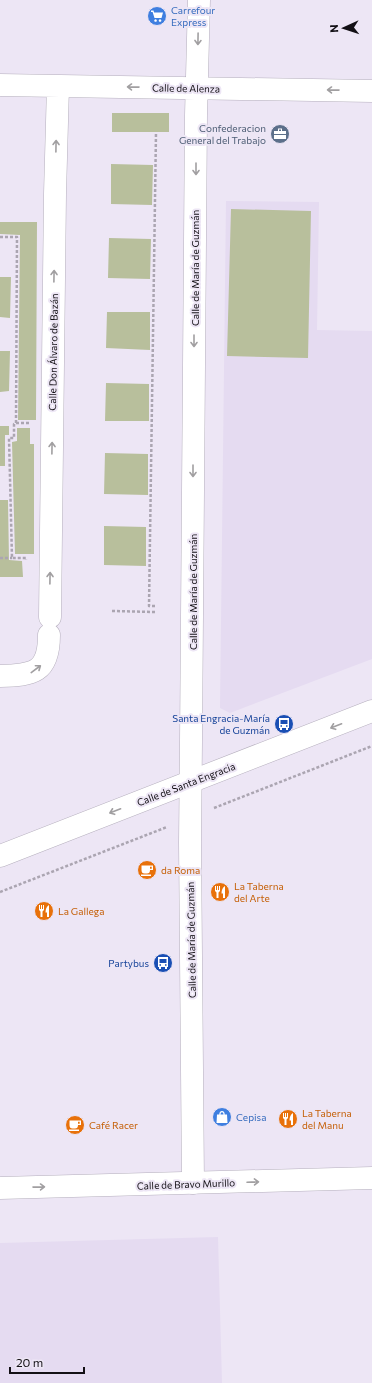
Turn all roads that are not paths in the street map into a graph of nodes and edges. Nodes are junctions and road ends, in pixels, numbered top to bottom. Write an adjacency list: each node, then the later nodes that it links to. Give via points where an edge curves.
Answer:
1 (199, 0): 4 (street, Calle de María de Guzmán, one-way to 4)
2 (0, 85): 3 (street, Calle de Alenza)
3 (58, 86): 4 (street, Calle de Alenza, one-way to 3); 6 (street, Calle Don Álvaro de Bazán, one-way to 3, via 26,675 34,672 47,655)
4 (197, 88): 5 (street, Calle de Alenza, one-way to 4); 8 (street, Calle de María de Guzmán, one-way to 8)
5 (372, 91)
6 (0, 676)
7 (372, 711): 8 (street, Calle de Santa Engracia, one-way to 8)
8 (190, 782): 9 (street, Calle de Santa Engracia, one-way to 9); 11 (street, Calle de María de Guzmán)
9 (0, 856)
10 (372, 1178): 11 (street, Calle de Bravo Murillo, one-way to 10)
11 (193, 1183): 12 (street, Calle de Bravo Murillo, one-way to 11)
12 (0, 1188)

